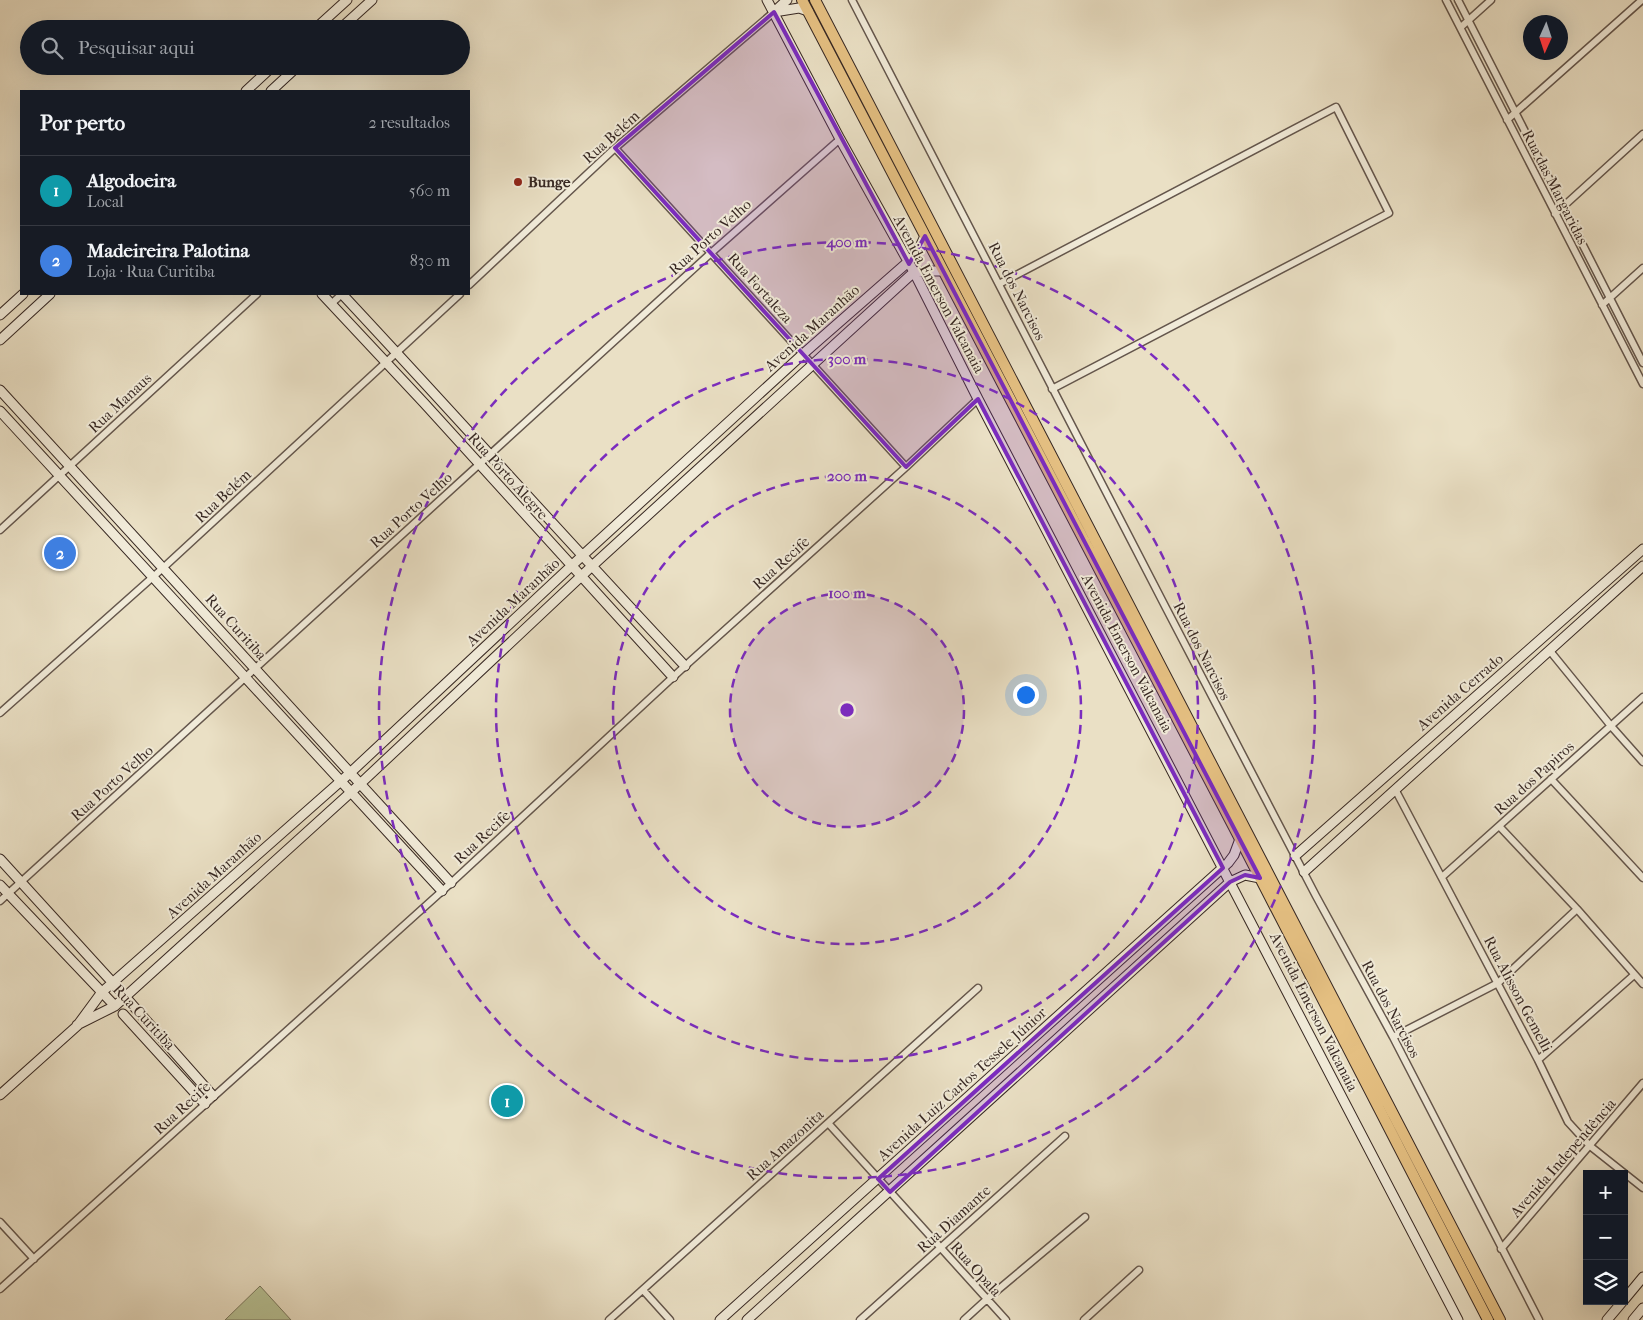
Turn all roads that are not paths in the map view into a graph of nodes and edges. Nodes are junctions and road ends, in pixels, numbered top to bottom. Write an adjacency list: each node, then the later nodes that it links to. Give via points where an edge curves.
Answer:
1 (347, 0): 14 (street)
2 (372, 0): 15 (street)
3 (767, 0): 13 (street, Avenida Emerson Valcanaia)
4 (787, 0): 13 (street)
5 (802, 0): 12 (main road)
6 (815, 0): 153 (main road)
7 (852, 0): 36 (street, Rua dos Narcisos)
8 (1446, 0): 17 (street, Rua das Margaridas)
9 (1458, 0): 16 (street, Rua das Margaridas)
10 (1491, 0): 16 (street)
11 (1642, 0): 22 (street)
12 (808, 11): 13 (street, via 799,8); 29 (main road)
13 (774, 12): 25 (street, Avenida Emerson Valcanaia); 26 (street, Rua Belém)
14 (325, 20)
15 (350, 20)
16 (1469, 20): 17 (street); 22 (street, Rua das Margaridas)
17 (1461, 27): 23 (street, Rua das Margaridas)
18 (264, 75): 20 (street)
19 (288, 75): 21 (street)
20 (247, 90)
21 (271, 90)
22 (1516, 113): 23 (street); 27 (street, Rua das Margaridas)
23 (1507, 120): 28 (street, Rua das Margaridas)
24 (1643, 134): 27 (street)
25 (840, 139): 30 (street, Rua Porto Velho); 31 (street, Avenida Emerson Valcanaia)
26 (615, 148): 30 (street, Rua Fortaleza); 35 (street, Rua Belém)
27 (1563, 206): 28 (street); 44 (street, Rua das Margaridas)
28 (1555, 214): 46 (street, Rua das Margaridas)
29 (925, 236): 31 (street, Avenida Maranhão); 33 (main road)
30 (710, 253): 50 (street, Rua Fortaleza); 61 (street, Rua Porto Velho)
31 (908, 262): 34 (street, Avenida Emerson Valcanaia); 50 (street, Avenida Maranhão)
32 (1643, 268): 44 (street)
33 (943, 271): 34 (street); 91 (main road)
34 (914, 272): 53 (street, Avenida Maranhão); 58 (street, Avenida Emerson Valcanaia)
35 (470, 284)
36 (999, 284): 55 (street, Rua dos Narcisos); 55 (street, via 1336,107 1389,213)
37 (22, 295): 47 (street)
38 (49, 295): 48 (street)
39 (256, 295): 63 (street, Rua Manaus)
40 (323, 295): 45 (street, Rua Pôrto Alegre)
41 (341, 295): 45 (street)
42 (343, 295): 49 (street, Rua Pôrto Alegre)
43 (459, 295): 49 (street, Rua Belém)
44 (1610, 298): 46 (street); 52 (street, Rua das Margaridas)
45 (331, 304): 51 (street, Rua Pôrto Alegre)
46 (1602, 305): 54 (street, Rua das Margaridas)
47 (0, 315)
48 (0, 340)
49 (397, 353): 51 (street, Rua Belém); 57 (street, Rua Pôrto Alegre)
50 (803, 354): 53 (street, Rua Fortaleza); 68 (street, Avenida Maranhão)
51 (386, 363): 59 (street, Rua Pôrto Alegre); 72 (street, Rua Belém)
52 (1643, 363)
53 (813, 365): 64 (street, Rua Fortaleza); 71 (street, Avenida Maranhão)
54 (1643, 384)
55 (1052, 389): 92 (street, Rua dos Narcisos)
56 (0, 390): 63 (street, Rua Curitiba)
57 (434, 393): 59 (street); 61 (street, Rua Pôrto Alegre)
58 (978, 399): 64 (street, Rua Recife); 94 (street, Avenida Emerson Valcanaia)
59 (424, 403): 62 (street, Rua Pôrto Alegre)
60 (0, 411): 65 (street, Rua Curitiba)
61 (491, 454): 62 (street, Rua Porto Velho); 68 (street, Rua Pôrto Alegre)
62 (479, 465): 69 (street, Rua Pôrto Alegre); 77 (street, Rua Porto Velho)
63 (70, 467): 65 (street, Rua Manaus); 72 (street, Rua Curitiba)
64 (906, 467): 76 (street, Rua Recife)
65 (59, 476): 66 (street, Rua Manaus); 73 (street, Rua Curitiba)
66 (0, 530)
67 (1643, 549): 92 (street, Avenida Cerrado)
68 (582, 556): 69 (street, Avenida Maranhão); 71 (street, Rua Pôrto Alegre)
69 (571, 566): 74 (street, Rua Pôrto Alegre); 84 (street, Avenida Maranhão)
70 (1643, 566): 75 (street, Avenida Cerrado)
71 (592, 567): 74 (street, Avenida Maranhão); 76 (street, Rua Pôrto Alegre)
72 (163, 568): 73 (street, Rua Belém); 77 (street, Rua Curitiba)
73 (152, 576): 79 (street, Rua Curitiba); 81 (street, Rua Belém)
74 (581, 577): 78 (street, Rua Pôrto Alegre); 87 (street, Avenida Maranhão)
75 (1550, 651): 82 (street); 88 (street, Avenida Cerrado)
76 (685, 666): 78 (street, Rua Recife)
77 (255, 669): 79 (street, Rua Porto Velho); 84 (street, Rua Curitiba)
78 (673, 677): 101 (street, Rua Recife)
79 (246, 678): 86 (street, Rua Curitiba); 99 (street, Rua Porto Velho)
80 (1643, 697): 82 (street, Rua dos Papiros)
81 (0, 713)
82 (1611, 726): 83 (street); 85 (street, Rua dos Papiros)
83 (1643, 762)
84 (350, 773): 86 (street, Avenida Maranhão); 87 (street, Rua Curitiba)
85 (1551, 779): 90 (street, Rua dos Papiros); 98 (street)
86 (340, 780): 89 (street, Rua Curitiba); 108 (street, Avenida Maranhão)
87 (360, 784): 89 (street, Avenida Maranhão); 101 (street, Rua Curitiba)
88 (1396, 791): 95 (street, Avenida Cerrado); 96 (street, Rua Alisson Gemelli)
89 (351, 792): 103 (street, Rua Curitiba); 113 (street, Avenida Maranhão)
90 (1499, 826): 96 (street, Rua dos Papiros); 106 (street)
91 (1240, 839): 94 (street, Avenida Luiz Carlos Tessele Júnior, via 1234,855); 97 (main road)
92 (1295, 856): 95 (street, Rua dos Narcisos)
93 (0, 859): 99 (street, Rua Curitiba)
94 (1223, 868): 100 (street, Avenida Emerson Valcanaia); 126 (street, Avenida Luiz Carlos Tessele Júnior)
95 (1304, 872): 117 (street, Rua dos Narcisos)
96 (1442, 877): 109 (street, Rua Alisson Gemelli)
97 (1260, 878): 100 (street, via 1245,875); 152 (main road)
98 (1643, 878)
99 (22, 882): 104 (street, Rua Porto Velho); 108 (street, Rua Curitiba)
100 (1230, 882): 128 (street, Avenida Luiz Carlos Tessele Júnior); 151 (street, Avenida Emerson Valcanaia)
101 (451, 883): 103 (street, Rua Recife)
102 (0, 885): 104 (street, Rua Curitiba)
103 (442, 891): 121 (street, Rua Recife)
104 (8, 894): 105 (street, Rua Porto Velho); 112 (street, Rua Curitiba)
105 (0, 901)
106 (1577, 909): 107 (street); 109 (street)
107 (1634, 974): 110 (street); 118 (street)
108 (113, 983): 112 (street, Avenida Maranhão); 113 (street, Rua Curitiba)
109 (1498, 983): 117 (street); 118 (street, Rua Alisson Gemelli)
110 (1643, 984)
111 (978, 988): 123 (street, Rua Amazonita)
112 (102, 992): 114 (street, Rua Curitiba); 116 (street, Avenida Maranhão)
113 (125, 997): 114 (street, Avenida Maranhão); 121 (street, Rua Curitiba)
114 (115, 1006): 115 (street, Rua Curitiba); 116 (street, Avenida Maranhão)
115 (123, 1014): 122 (street, Rua Curitiba)
116 (77, 1026): 120 (street)
117 (1393, 1037): 132 (street, Rua dos Narcisos)
118 (1538, 1060): 125 (street, Rua Alisson Gemelli, via 1568,1122)
119 (1643, 1083): 125 (street, Avenida Independência)
120 (0, 1095)
121 (214, 1096): 122 (street, Rua Recife)
122 (205, 1104): 133 (street, Rua Recife)
123 (828, 1123): 126 (street, Rua Opala); 137 (street, Rua Amazonita)
124 (1065, 1136): 131 (street, Rua Diamante)
125 (1590, 1146): 127 (street, Rua Alisson Gemelli); 132 (street, Avenida Independência)
126 (878, 1179): 128 (street, Rua Opala); 145 (street, Avenida Luiz Carlos Tessele Júnior)
127 (1643, 1188)
128 (890, 1192): 131 (street, Rua Opala); 146 (street, Avenida Luiz Carlos Tessele Júnior)
129 (1085, 1217): 139 (street)
130 (0, 1222): 133 (street)
131 (941, 1248): 139 (street, Rua Opala); 147 (street, Rua Diamante)
132 (1501, 1249): 142 (street, Rua dos Narcisos)
133 (34, 1259): 136 (street, Rua Recife)
134 (1139, 1270): 150 (street)
135 (1643, 1277): 138 (street)
136 (0, 1289)
137 (643, 1290): 143 (street, Rua Amazonita); 144 (street)
138 (1628, 1295)
139 (986, 1299): 148 (street); 149 (street, Rua Opala)
140 (1620, 1305): 156 (street)
141 (1643, 1308): 157 (street)
142 (1534, 1311): 154 (street, Rua dos Narcisos); 155 (street, Rua dos Narcisos)
143 (610, 1320)
144 (670, 1320)
145 (720, 1320)
146 (748, 1320)
147 (860, 1320)
148 (964, 1320)
149 (1006, 1320)
150 (1084, 1320)
151 (1458, 1320)
152 (1488, 1320)
153 (1500, 1320)
154 (1539, 1320)
155 (1544, 1320)
156 (1607, 1320)
157 (1633, 1320)

